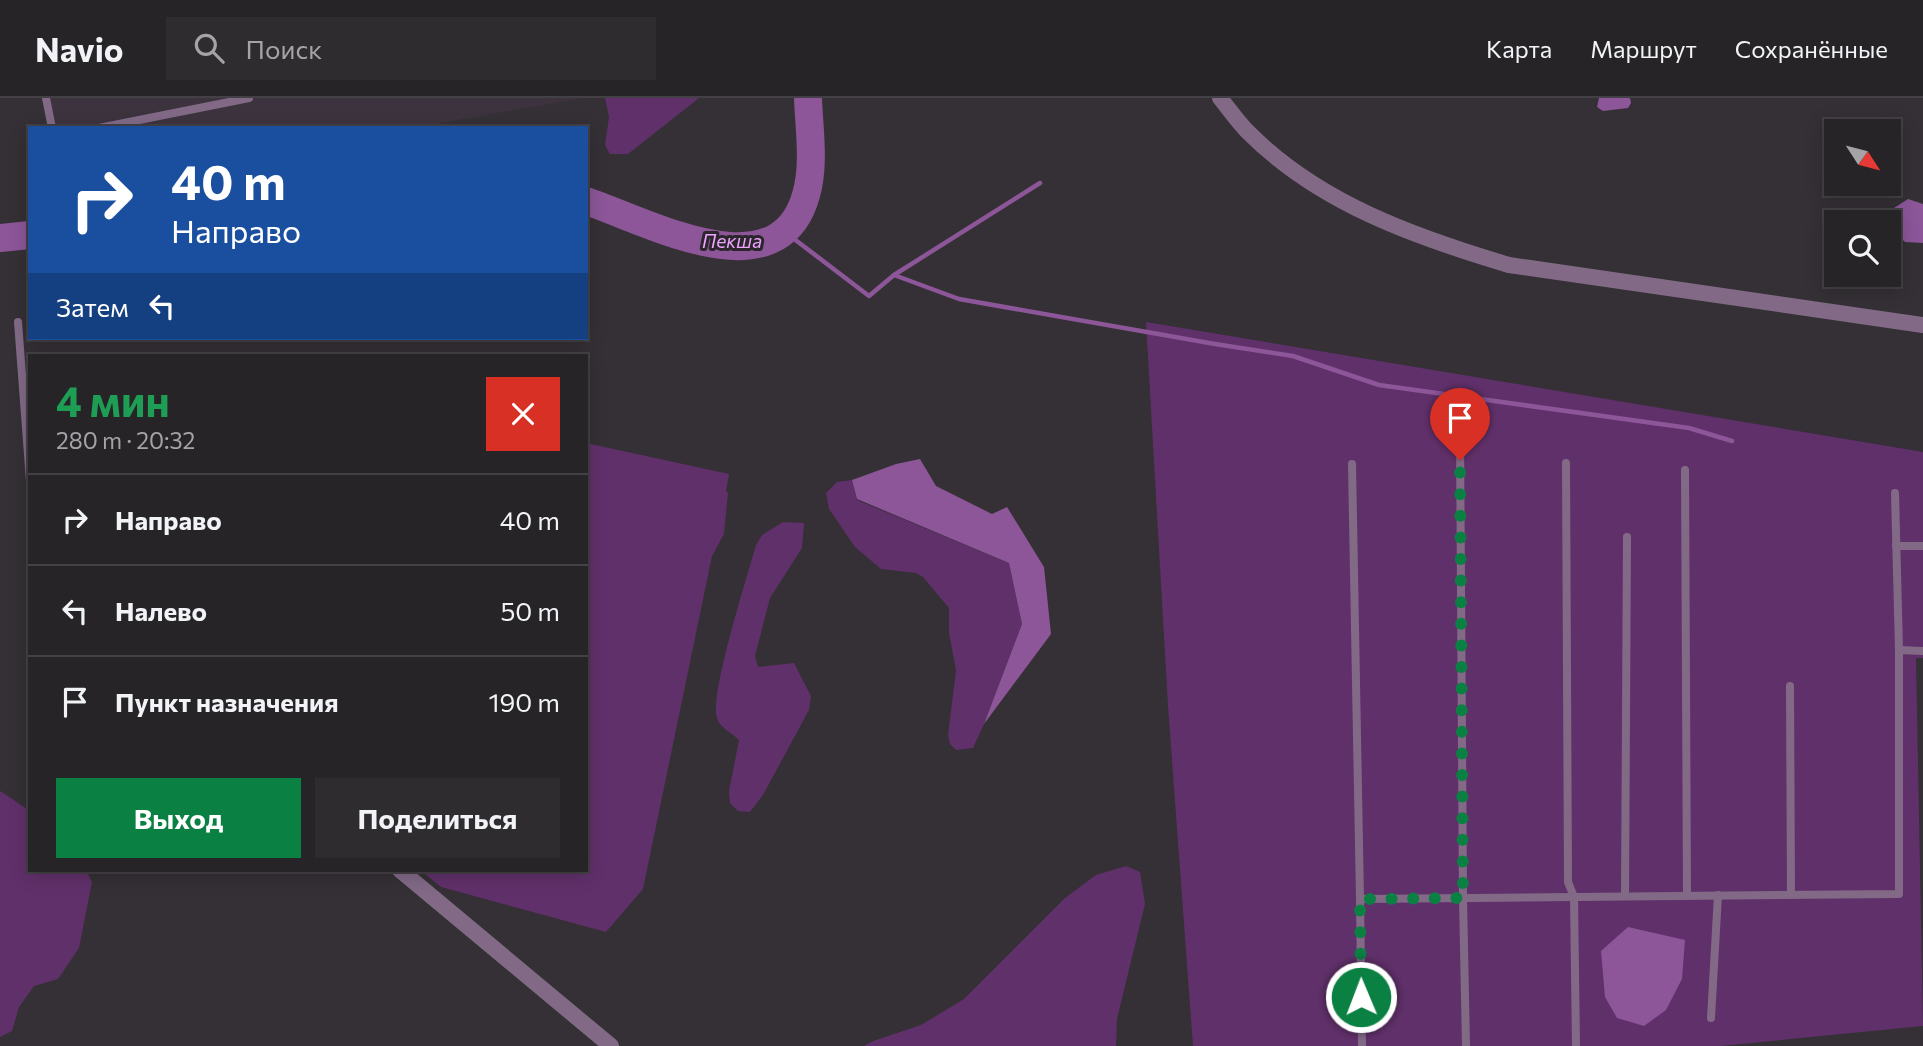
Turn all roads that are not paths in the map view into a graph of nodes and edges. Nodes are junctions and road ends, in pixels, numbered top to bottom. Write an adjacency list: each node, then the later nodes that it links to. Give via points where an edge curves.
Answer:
1 (46, 98): 4 (lane)
2 (249, 98): 5 (lane)
3 (1220, 98): 7 (street, via 1247,132 1296,172 1381,221 1454,249 1509,265)
4 (52, 126)
5 (109, 126)
6 (18, 322): 9 (lane)
7 (1923, 325)
8 (1460, 432): 26 (lane)
9 (28, 454)
10 (1566, 463): 25 (lane, via 1568,881)
11 (1352, 464): 27 (lane)
12 (1685, 470): 24 (lane)
13 (1895, 493): 15 (lane)
14 (1627, 537): 23 (lane)
15 (1896, 546): 16 (lane); 17 (lane)
16 (1923, 546)
17 (1899, 650): 18 (lane); 22 (lane, via 1899,894)
18 (1923, 651)
19 (1790, 687): 22 (lane)
20 (402, 872): 29 (street)
21 (1717, 895): 22 (lane); 24 (lane); 28 (lane)
22 (1791, 895)
23 (1625, 896): 24 (lane); 25 (lane)
24 (1687, 896)
25 (1574, 897): 26 (lane); 32 (lane)
26 (1463, 898): 27 (lane); 31 (lane)
27 (1360, 899): 30 (lane)
28 (1711, 1018)
29 (611, 1046)
30 (1362, 1046)
31 (1466, 1046)
32 (1576, 1046)

